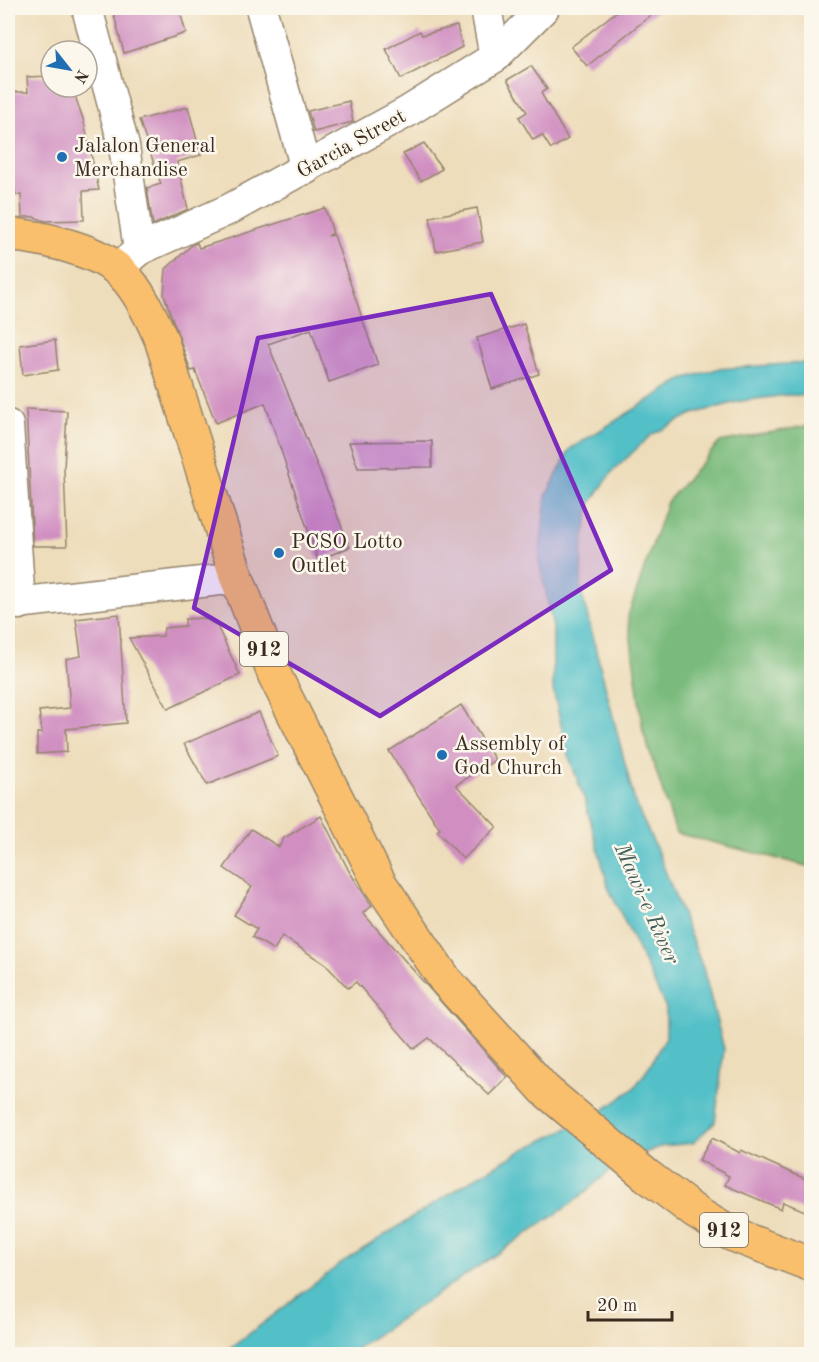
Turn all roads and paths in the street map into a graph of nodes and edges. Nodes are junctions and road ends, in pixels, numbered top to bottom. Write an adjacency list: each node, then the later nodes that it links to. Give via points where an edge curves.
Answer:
1 (87, 8): 8 (street, via 124,146)
2 (261, 8): 6 (street)
3 (486, 8): 5 (street)
4 (543, 8): 5 (street, Garcia Street)
5 (495, 57): 6 (street, Garcia Street)
6 (306, 169): 8 (street, Garcia Street)
7 (8, 235): 8 (highway, 912, via 40,238)
8 (128, 259): 10 (highway, 912, via 161,339)
9 (8, 425): 11 (street)
10 (237, 578): 11 (street); 12 (highway, 912, via 275,676 379,882 446,981 545,1090 646,1175 694,1212 731,1234)
11 (14, 604)
12 (812, 1265)

